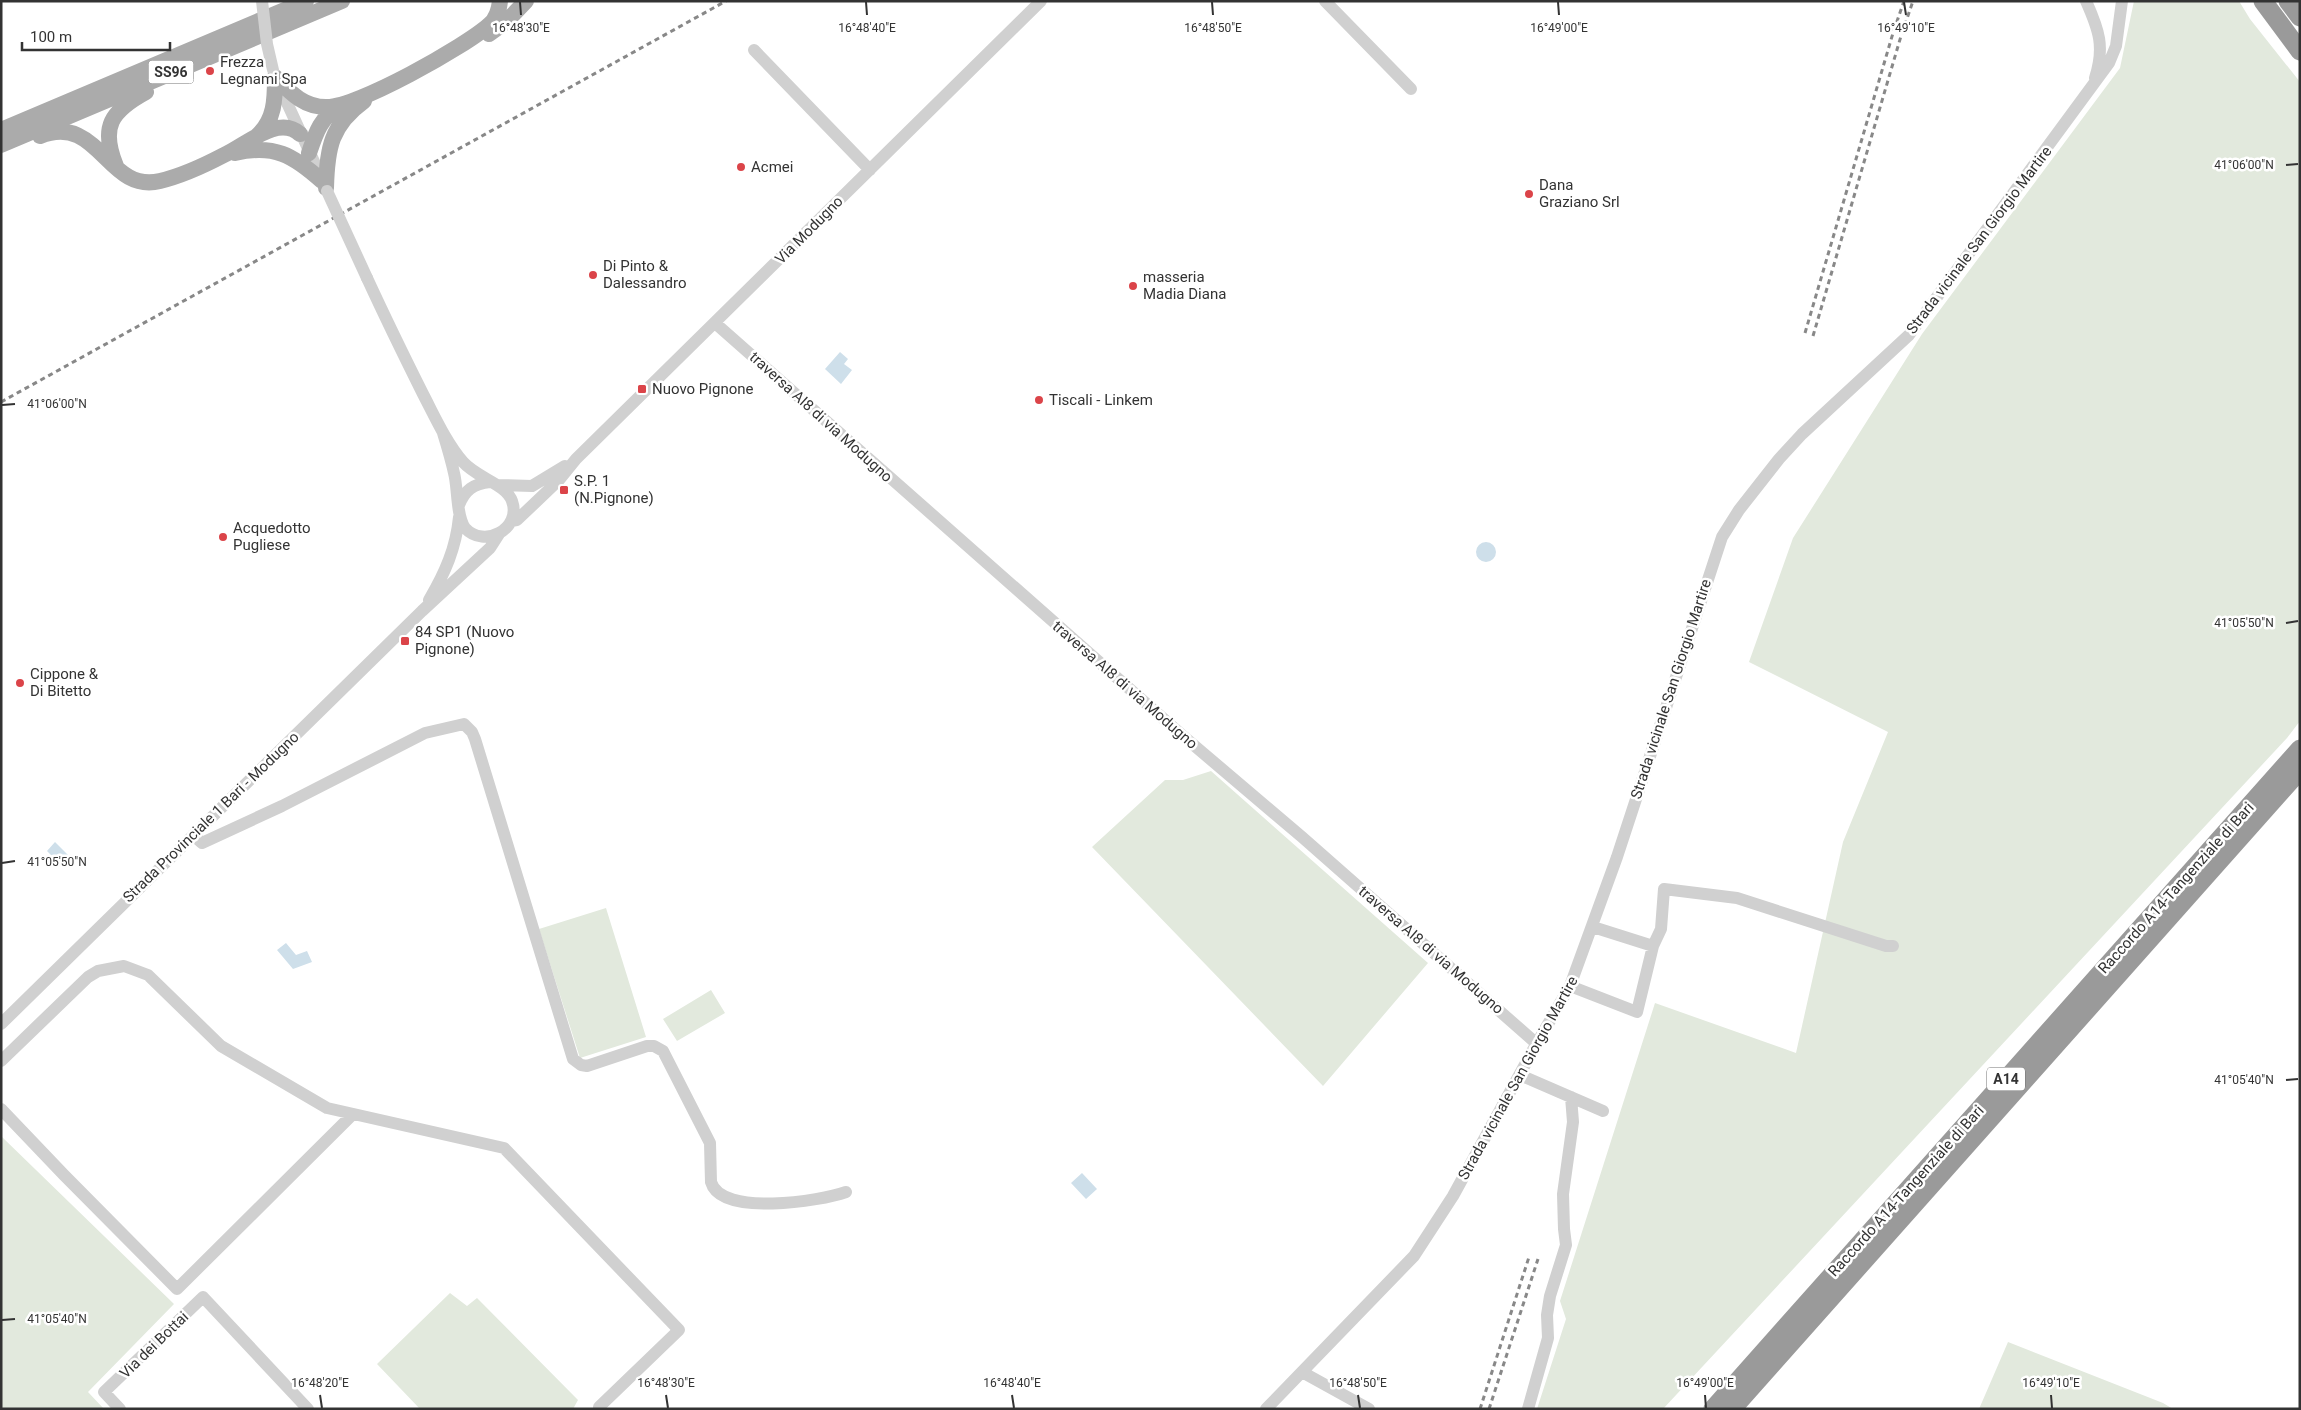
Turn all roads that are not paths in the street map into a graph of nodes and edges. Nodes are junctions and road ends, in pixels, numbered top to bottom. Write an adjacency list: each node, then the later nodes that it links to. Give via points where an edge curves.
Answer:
1 (262, 1): 17 (street, bridge)
2 (306, 1): 22 (main road, SS96)
3 (342, 1): 13 (main road, SS96)
4 (500, 1): 14 (main road, via 498,14 489,25)
5 (526, 1): 14 (main road, via 495,31)
6 (1041, 1): 30 (street, Via Modugno)
7 (1325, 1): 19 (street)
8 (2086, 1): 18 (street, via 2099,33 2101,52)
9 (2122, 1): 18 (street, Strada vicinale San Giorgio Martire, via 2116,46 2109,63)
10 (2263, 1): 16 (highway)
11 (2288, 1): 12 (highway)
12 (2300, 17)
13 (251, 39): 25 (main road, SS96); 29 (main road, via 197,70 147,91 118,110 108,135)
14 (457, 48): 20 (main road)
15 (754, 50): 30 (street)
16 (2300, 51)
17 (274, 73): 21 (main road, via 303,102 319,107); 23 (street); 24 (main road, via 272,112 267,125)
18 (2093, 83): 43 (street, Strada vicinale San Giorgio Martire, via 1909,335 1802,434 1739,510 1722,537)
19 (1411, 89)
20 (378, 90): 21 (main road); 31 (main road, via 349,113 336,130 328,155)
21 (341, 105): 27 (main road, via 322,120)
22 (1, 130)
23 (300, 134): 24 (main road, via 294,129 282,128); 27 (street)
24 (257, 136): 28 (main road)
25 (1, 144)
26 (1, 152): 29 (main road, via 46,134 66,131 86,138)
27 (309, 153): 31 (street)
28 (225, 155): 29 (main road, via 154,182 130,178); 31 (main road, via 257,149 276,151 301,162)
29 (117, 168)
30 (870, 170): 32 (street, Via Modugno)
31 (325, 186): 33 (street, bridge)
32 (715, 323): 34 (street, Via Modugno); 48 (street, traversa AI8 di via Modugno, via 1182,736 1309,842)
33 (443, 433): 35 (street, via 463,462); 36 (street, via 456,479)
34 (576, 459): 35 (street, Via Modugno, via 532,486); 37 (street, Via Modugno, via 517,520)
35 (494, 484): 36 (street, via 480,483 470,487 463,495); 37 (street, via 508,492 513,502)
36 (459, 511): 38 (street, via 464,527 472,534 483,537); 39 (street, Strada Provinciale 1 Bari - Modugno, via 453,553)
37 (511, 522): 38 (street)
38 (499, 534): 39 (street, Strada Provinciale 1 Bari - Modugno, via 490,548)
39 (422, 611): 42 (street, Strada Provinciale 1 Bari - Modugno)
40 (2300, 748): 63 (highway, Raccordo A14-Tangenziale di Bari / A14)
41 (2300, 770): 64 (highway, Raccordo A14-Tangenziale di Bari / A14)
42 (193, 835): 47 (street, Strada Provinciale 1 Bari - Modugno); 55 (street, via 202,843 425,733 464,724 475,739 573,1059 587,1066 648,1046 663,1051 710,1143 711,1182 722,1196 753,1202 785,1203 820,1200)
43 (1593, 927): 44 (street); 46 (street, Strada vicinale San Giorgio Martire)
44 (1653, 946): 45 (street, via 1663,922 1664,889 1737,898); 46 (street, via 1637,1012)
45 (1892, 946)
46 (1570, 986): 48 (street, Strada vicinale San Giorgio Martire)
47 (3, 1018)
48 (1537, 1044): 50 (street, Strada vicinale San Giorgio Martire)
49 (1, 1061): 54 (street, via 88,977 98,971 124,966 148,975 222,1046 327,1108)
50 (1520, 1074): 51 (street); 56 (street, Strada vicinale San Giorgio Martire, via 1453,1196 1414,1256)
51 (1571, 1097): 53 (street); 62 (street, via 1573,1122 1563,1194 1566,1245 1550,1296 1548,1338)
52 (1, 1109): 54 (street, via 177,1289)
53 (1603, 1111)
54 (353, 1114): 57 (street, via 504,1148 679,1330)
55 (846, 1192)
56 (1302, 1372): 60 (street, Strada vicinale San Giorgio Martire); 61 (street)
57 (599, 1408)
58 (120, 1409): 59 (street, Via dei Bottai, via 104,1392 203,1297)
59 (308, 1409)
60 (1266, 1409)
61 (1368, 1409)
62 (1528, 1409)
63 (1712, 1409)
64 (1732, 1409)

